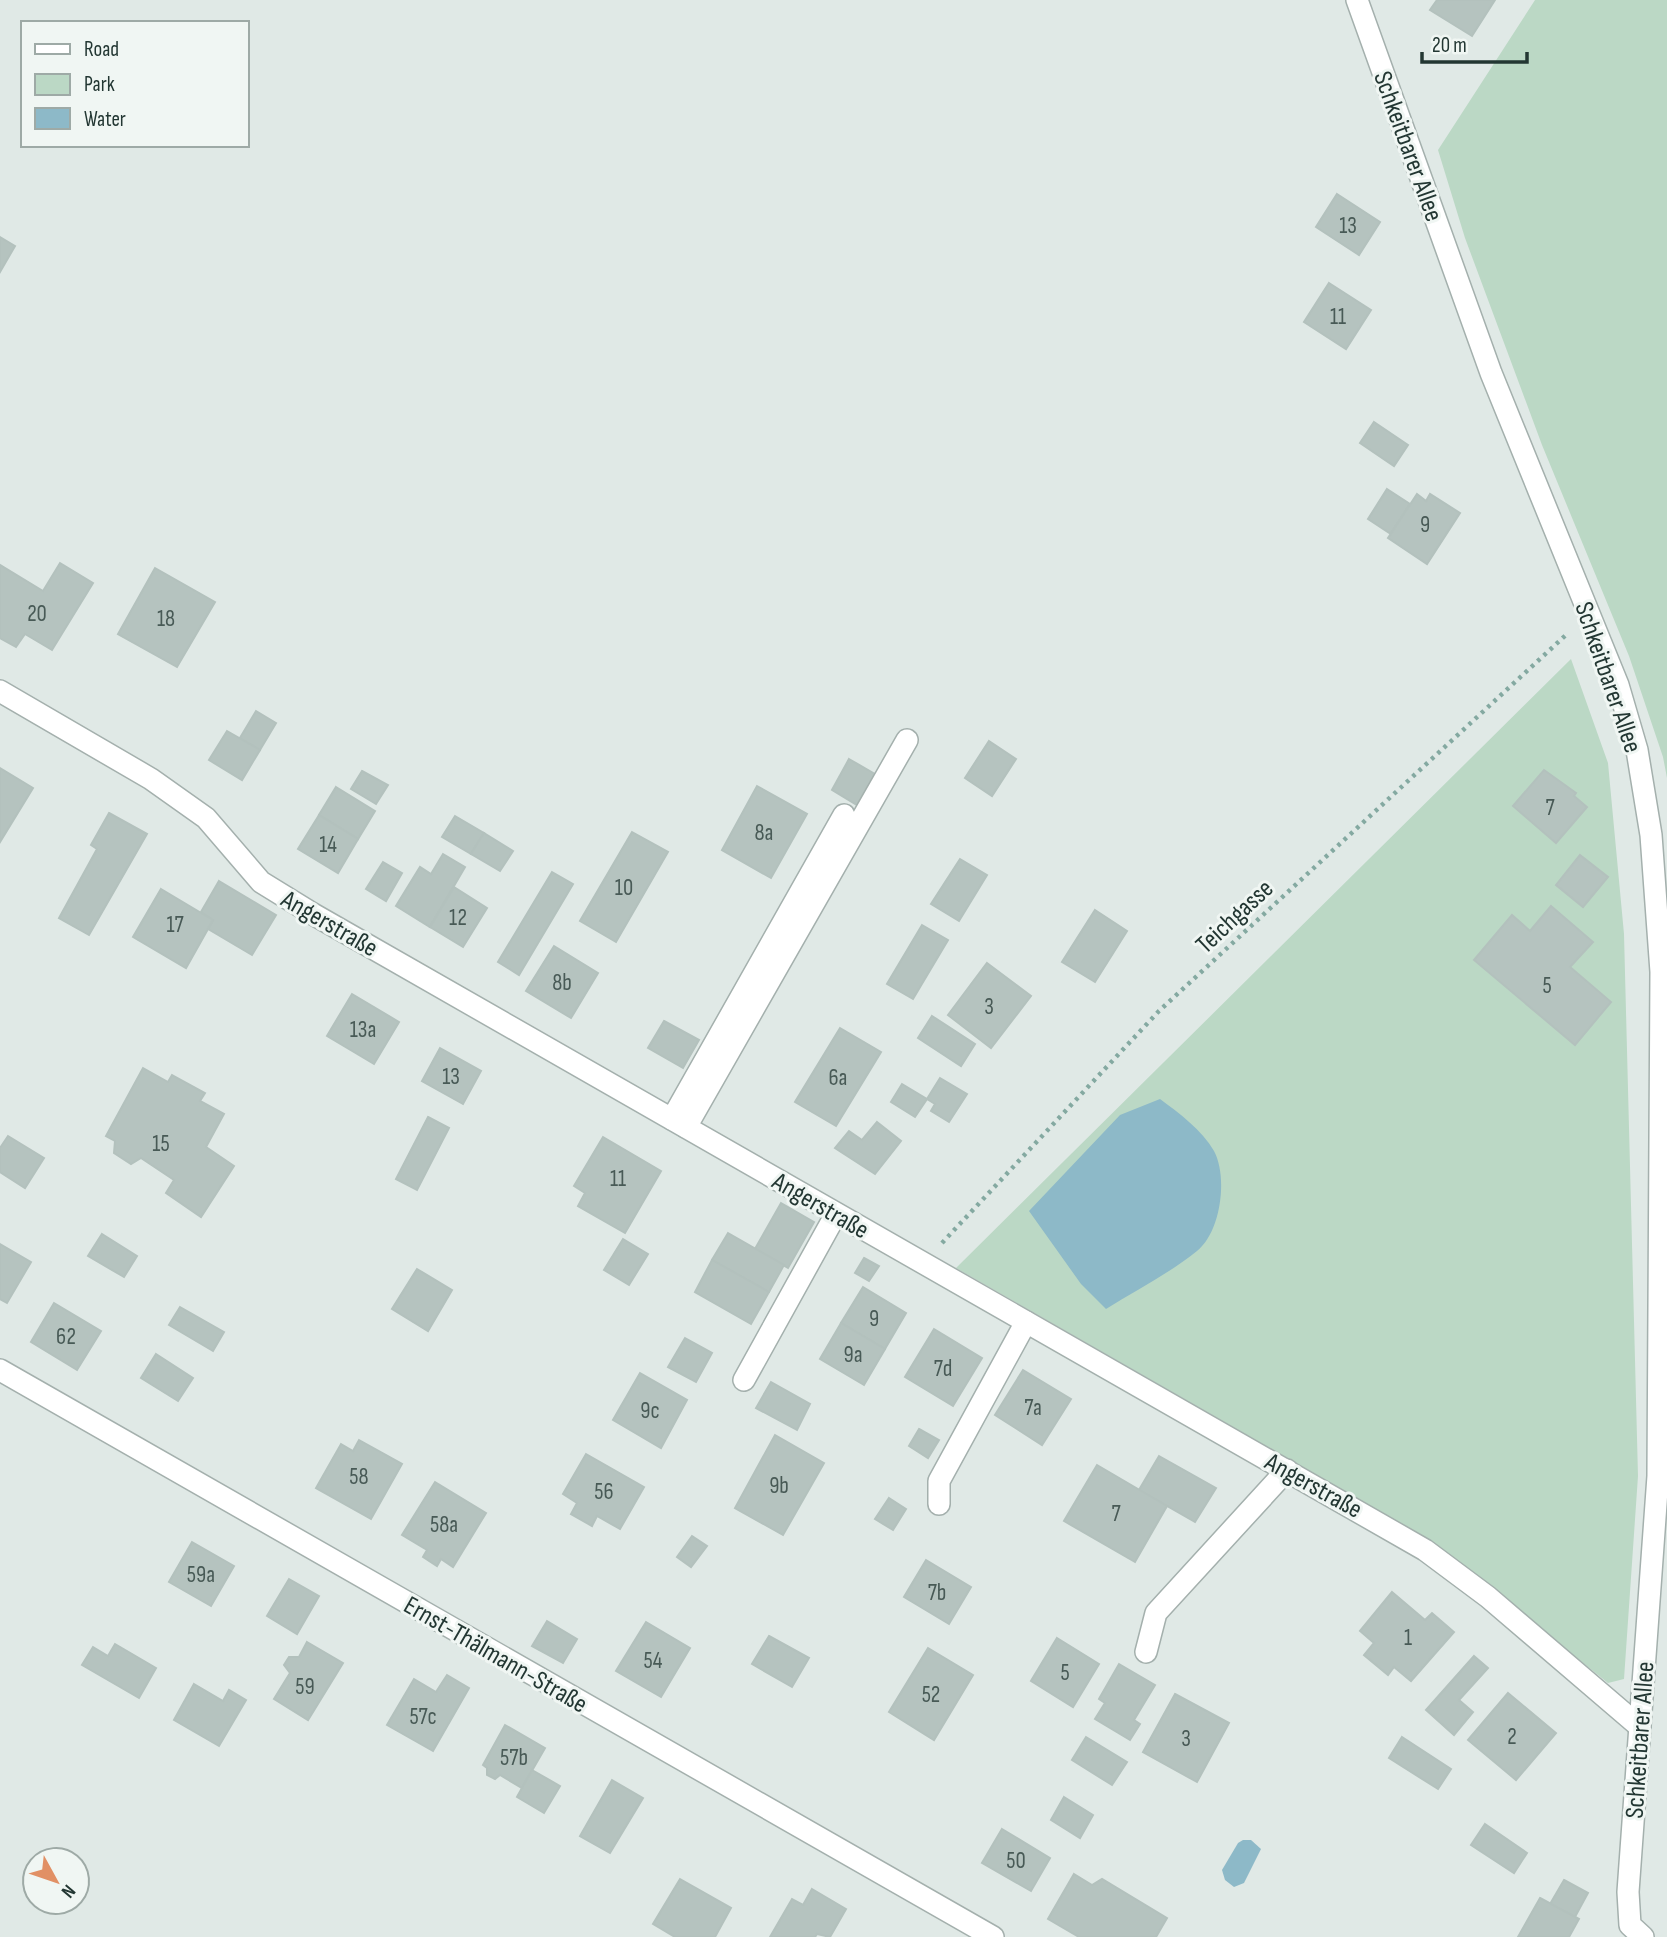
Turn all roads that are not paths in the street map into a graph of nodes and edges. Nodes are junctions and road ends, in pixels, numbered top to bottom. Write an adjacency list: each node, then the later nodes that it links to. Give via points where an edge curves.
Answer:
1 (1357, 0): 13 (street, Schkeitbarer Allee, via 1491,373 1618,685 1637,750 1651,835 1661,972 1658,1476)
2 (0, 691): 5 (street, Angerstraße, via 150,779 206,818 261,881)
3 (907, 740): 5 (street)
4 (844, 815): 5 (street)
5 (679, 1123): 6 (street, Angerstraße)
6 (836, 1214): 7 (street, Angerstraße); 9 (street)
7 (1026, 1322): 10 (street, Angerstraße); 11 (street, via 939,1481)
8 (0, 1370): 15 (street, Ernst-Thälmann-Straße)
9 (744, 1380)
10 (1287, 1470): 12 (street, via 1156,1613); 13 (street, Angerstraße, via 1446,1566)
11 (939, 1504)
12 (1146, 1651)
13 (1640, 1727): 14 (street, Schkeitbarer Allee, via 1628,1892)
14 (1634, 1933)
15 (993, 1937)

